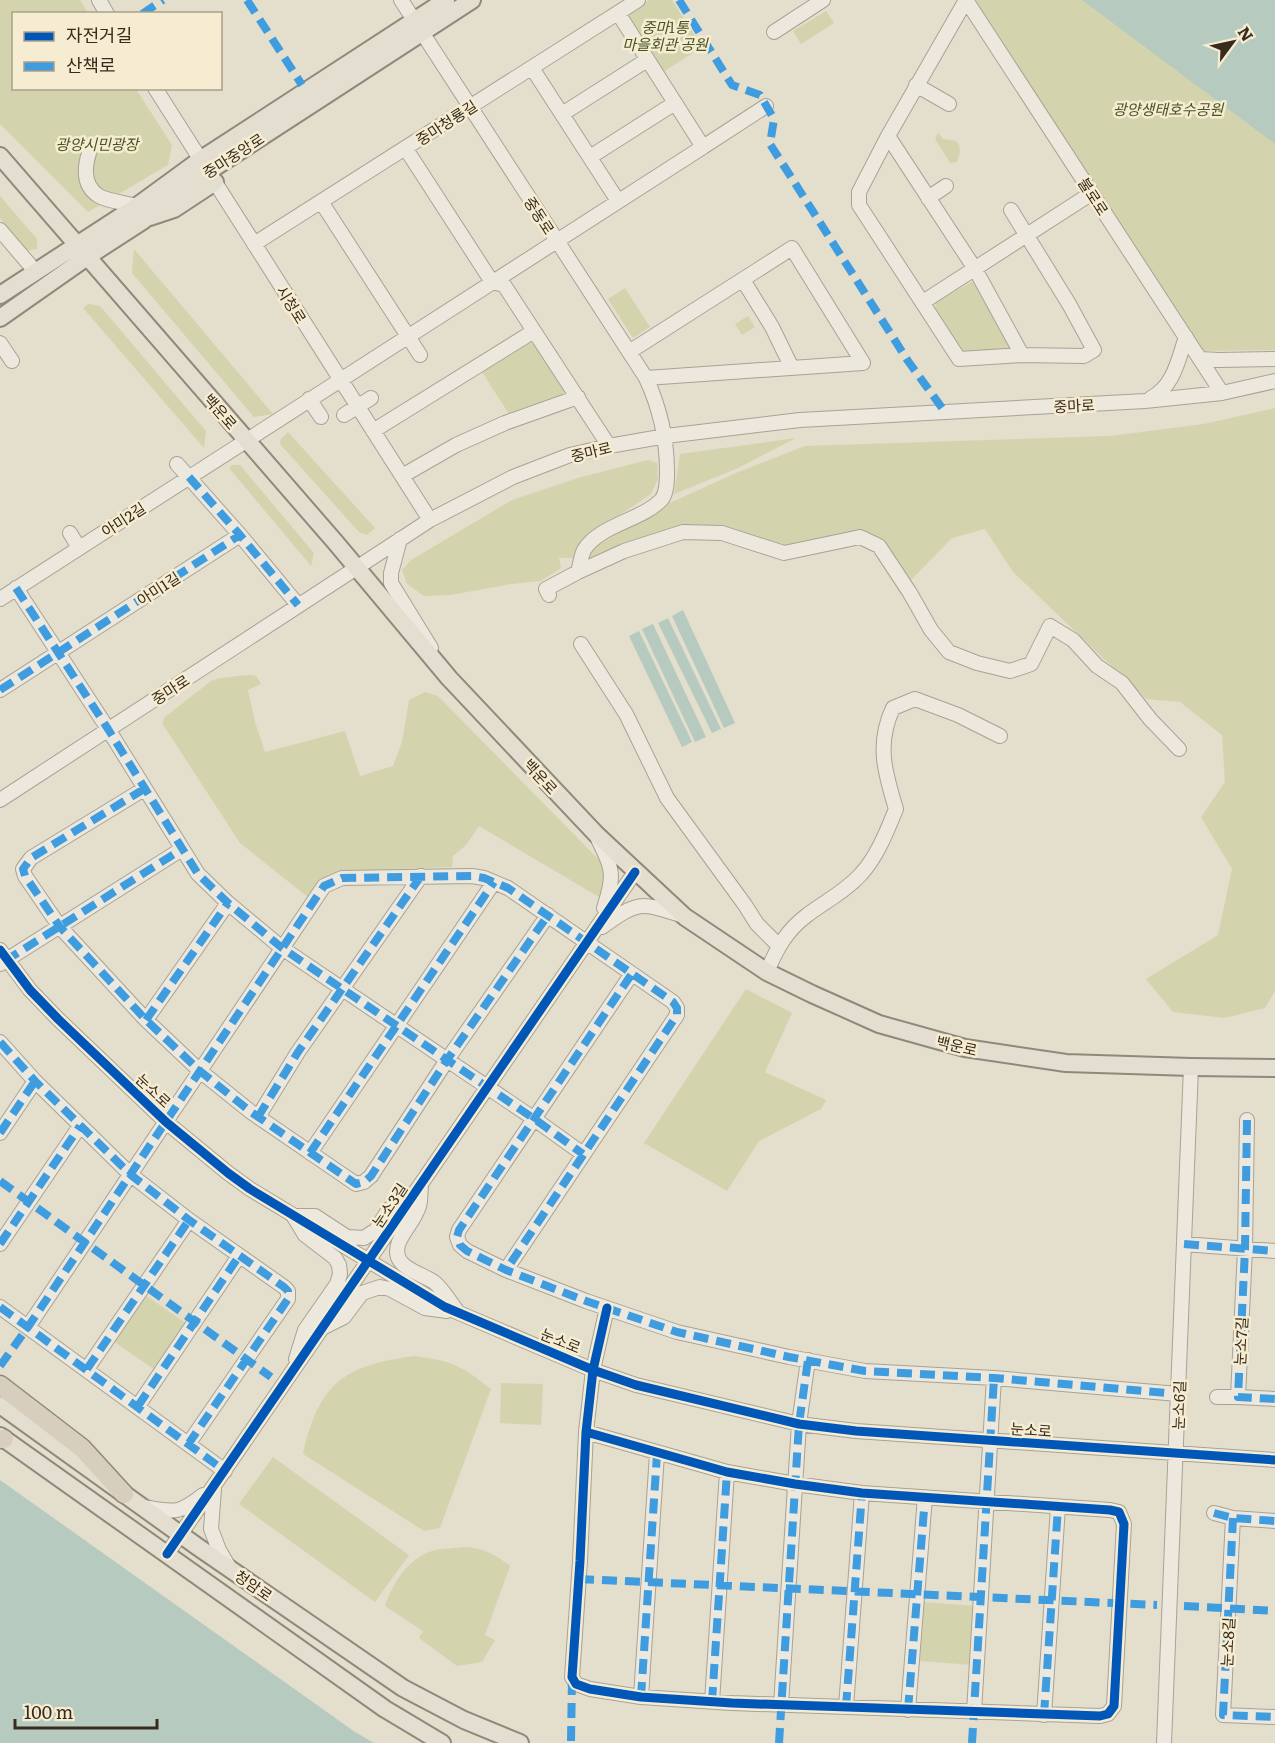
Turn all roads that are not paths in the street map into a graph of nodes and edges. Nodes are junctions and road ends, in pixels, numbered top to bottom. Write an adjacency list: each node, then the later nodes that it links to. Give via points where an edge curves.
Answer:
1 (401, 0): 8 (street, 중동로)
2 (446, 0): 8 (main road, 중마중앙로)
3 (472, 0): 8 (main road, 중마중앙로)
4 (638, 0): 7 (street, 중마청룡길)
5 (823, 0): 9 (street)
6 (966, 0): 12 (street); 27 (street, 불로로)
7 (618, 13): 10 (street); 11 (street, 중마청룡길)
8 (418, 26): 17 (street, 중동로); 25 (main road, 중마중앙로)
9 (774, 32)
10 (647, 60): 14 (street); 18 (street)
11 (532, 68): 17 (street, 중마청룡길); 18 (street)
12 (916, 85): 15 (street); 19 (street)
13 (162, 91): 25 (street, 시청로)
14 (675, 103): 20 (street); 24 (street)
15 (949, 104)
16 (766, 106): 20 (street, 아미2길)
17 (470, 107): 21 (street, 중마청룡길); 35 (street, 중동로)
18 (562, 114): 24 (street)
19 (888, 136): 28 (street); 44 (street, via 859,192 859,205)
20 (703, 147): 29 (street, 아미2길)
21 (406, 148): 30 (street, 중마청룡길); 41 (street)
22 (89, 153): 32 (street, via 85,167 87,182 99,196)
23 (0, 156): 37 (main road, 백운로)
24 (590, 157): 29 (street)
25 (208, 171): 32 (main road, 중마중앙로); 36 (street, 시청로)
26 (946, 186): 28 (street)
27 (1092, 193): 34 (street); 49 (street, 불로로)
28 (928, 198): 38 (street)
29 (618, 201): 35 (street, 아미2길)
30 (322, 203): 36 (street, 중마청룡길); 48 (street)
31 (1011, 210): 34 (street)
32 (140, 213): 37 (main road, 중마중앙로)
33 (0, 230): 39 (street)
34 (1027, 235): 38 (street); 53 (street, via 1095,350 1084,356)
35 (557, 240): 41 (street, 아미2길); 51 (street, 중동로)
36 (254, 244): 58 (street, 시청로)
37 (82, 250): 39 (main road, 중마중앙로); 42 (main road, 중마중앙로); 70 (main road, 백운로)
38 (975, 269): 44 (street); 53 (street)
39 (35, 271): 43 (main road, 중마중앙로)
40 (742, 280): 51 (street); 56 (street); 56 (street, via 792,248 863,363)
41 (492, 282): 46 (street, via 504,285 505,299); 48 (street, 아미2길)
42 (37, 293): 45 (main road, 중마중앙로); 47 (main road)
43 (0, 295)
44 (923, 302): 53 (street, via 959,359)
45 (0, 318)
46 (534, 331): 61 (street); 68 (street)
47 (0, 332)
48 (408, 336): 52 (street); 58 (street, 아미2길)
49 (1186, 337): 54 (street, via 1200,359); 60 (street, 불로로); 64 (street, via 1172,377 1162,392)
50 (0, 343): 55 (street)
51 (629, 352): 57 (street, 중동로)
52 (420, 355)
53 (1022, 355)
54 (1275, 359)
55 (12, 361)
56 (792, 368): 57 (street)
57 (646, 378): 69 (street, 중동로)
58 (340, 379): 63 (street, 아미2길); 65 (street, 시청로)
59 (1275, 381): 60 (street, 중마로)
60 (1222, 393): 64 (street, 중마로)
61 (578, 397): 71 (street); 73 (street, via 505,423)
62 (371, 398): 65 (street)
63 (309, 399): 67 (street); 70 (street, 아미2길)
64 (1145, 401): 69 (street, 중마로, via 800,420)
65 (357, 406): 66 (street); 68 (street, 시청로)
66 (345, 415)
67 (321, 417)
68 (373, 431): 73 (street, 시청로)
69 (666, 436): 71 (street, 중마로); 81 (street, 중동로, via 664,496 596,538 584,549)
70 (246, 440): 74 (street, 아미2길); 80 (main road, 백운로)
71 (609, 446): 75 (street, 중마로, via 570,455 513,477)
72 (177, 464): 74 (street)
73 (402, 476): 75 (street, 시청로)
74 (189, 477): 77 (street); 79 (street, 아미2길)
75 (430, 520): 78 (street, 중마로)
76 (70, 533): 79 (street)
77 (240, 535): 85 (street); 87 (street, 아미1길)
78 (400, 539): 80 (street, 중마로); 88 (street, via 391,583)
79 (79, 548): 82 (street, 아미2길)
80 (356, 568): 85 (street, 중마로); 88 (main road, 백운로)
81 (578, 572): 83 (street, via 546,589); 92 (street, via 624,551 683,532 722,533 784,554 860,537 879,546 931,630 949,651 1010,671 1030,664 1050,626 1073,640 1097,666 1122,683)
82 (16, 588): 84 (street, 아미2길); 87 (street)
83 (549, 595)
84 (0, 599)
85 (298, 605): 90 (street, 중마로)
86 (582, 644): 106 (street, via 626,714 668,798 757,924)
87 (59, 652): 89 (street, 아미1길); 90 (street)
88 (449, 678): 95 (main road, 백운로)
89 (0, 690)
90 (108, 729): 93 (street); 94 (street, 중마로)
91 (1000, 736): 106 (street, via 915,699 893,708 883,749 884,770 896,809 882,842 862,873 840,894 804,917)
92 (1179, 749)
93 (144, 789): 96 (street); 104 (street, via 26,863 25,876)
94 (0, 800)
95 (596, 834): 97 (main road, 백운로); 103 (street, via 613,878)
96 (182, 849): 100 (street, via 198,874); 104 (street)
97 (635, 872): 102 (main road, 백운로); 103 (street, 눈소3길)
98 (421, 876): 99 (street, via 472,876); 107 (street, via 332,880); 111 (street)
99 (494, 882): 101 (street); 113 (street)
100 (228, 903): 107 (street); 112 (street)
101 (548, 915): 105 (street); 115 (street)
102 (685, 917): 103 (street, via 650,905 635,906 602,927); 109 (main road, 백운로)
103 (599, 924): 105 (street, 눈소3길)
104 (60, 927): 108 (street); 112 (street)
105 (586, 943): 110 (street); 120 (street, 눈소3길)
106 (778, 945): 109 (street)
107 (282, 948): 111 (street); 118 (street)
108 (2, 958): 124 (street, 눈소로, via 58,1019)
109 (767, 972): 116 (main road, 백운로, via 879,1024 965,1048 1066,1063)
110 (631, 975): 122 (street); 128 (street, via 673,1002 677,1015)
111 (341, 989): 113 (street); 121 (street)
112 (146, 1020): 118 (street)
113 (395, 1025): 115 (street); 127 (street)
114 (0, 1042): 119 (street)
115 (447, 1060): 120 (street); 127 (street, via 364,1182 356,1184)
116 (1191, 1067): 117 (main road, 백운로); 135 (street, 눈소6길)
117 (1275, 1068)
118 (200, 1071): 121 (street); 124 (street)
119 (35, 1081): 125 (street); 126 (street)
120 (488, 1087): 122 (street); 130 (street, 눈소3길)
121 (258, 1117): 127 (street)
122 (533, 1118): 128 (street); 140 (street, via 457,1237 466,1251)
123 (1247, 1120): 136 (street, 눈소7길)
124 (166, 1122): 129 (street); 132 (street, 눈소로, via 228,1173)
125 (80, 1126): 129 (street); 134 (street)
126 (0, 1133)
127 (310, 1153)
128 (583, 1154): 140 (street)
129 (130, 1175): 133 (street); 144 (street)
130 (421, 1184): 131 (street, 눈소3길); 143 (street, via 419,1206 399,1240 398,1257 409,1270 435,1283)
131 (411, 1198): 132 (street, via 389,1209 376,1230 364,1238 347,1237 315,1216); 139 (street, 눈소3길)
132 (293, 1215): 139 (street, 눈소로); 149 (street, via 305,1235 334,1258 340,1274 305,1330)
133 (189, 1220): 138 (street); 147 (street)
134 (0, 1244)
135 (1184, 1244): 136 (street); 152 (street, 눈소6길)
136 (1245, 1249): 137 (street); 154 (street, 눈소7길)
137 (1275, 1251)
138 (239, 1256): 157 (street); 162 (street, via 284,1287 288,1299)
139 (368, 1261): 143 (street, 눈소로); 145 (street, 눈소3길)
140 (506, 1270): 142 (street)
141 (0, 1307): 144 (street)
142 (607, 1308): 146 (street, via 677,1332); 148 (street)
143 (458, 1313): 145 (street, via 426,1308 380,1287 362,1293 344,1317); 148 (street, 눈소로)
144 (28, 1327): 147 (street)
145 (323, 1328): 149 (street, 눈소3길)
146 (808, 1360): 150 (street, via 865,1371); 158 (street)
147 (87, 1369): 157 (street)
148 (593, 1370): 158 (street, 눈소로, via 636,1385); 159 (street)
149 (292, 1373): 166 (street, 눈소3길)
150 (994, 1378): 152 (street); 161 (street)
151 (0, 1385): 171 (highway, via 82,1448)
152 (1178, 1394): 163 (street, 눈소6길)
153 (1218, 1397): 154 (street)
154 (1238, 1397): 155 (street)
155 (1275, 1400)
156 (0, 1405): 171 (main road, 청암로)
157 (138, 1406): 162 (street)
158 (799, 1424): 161 (street, 눈소로); 168 (street)
159 (586, 1432): 164 (street); 182 (street, via 572,1677 576,1684 590,1689)
160 (1, 1438): 180 (main road, 청암로)
161 (990, 1441): 163 (street, 눈소로); 173 (street)
162 (189, 1443): 166 (street)
163 (1176, 1452): 165 (street, 눈소로); 192 (street, 눈소6길)
164 (657, 1454): 167 (street); 182 (street)
165 (1275, 1460)
166 (225, 1471): 169 (street, 눈소3길)
167 (727, 1472): 168 (street); 183 (street)
168 (795, 1484): 170 (street); 184 (street)
169 (214, 1487): 174 (street, via 185,1509 171,1512); 179 (street, 눈소3길); 181 (street, via 211,1529)
170 (862, 1493): 172 (street); 185 (street)
171 (124, 1494): 174 (main road, 청암로)
172 (925, 1497): 173 (street); 186 (street)
173 (987, 1502): 175 (street); 187 (street)
174 (142, 1507): 179 (main road, 청암로)
175 (1058, 1507): 188 (street); 188 (street, via 1110,1510 1119,1512 1123,1518 1114,1706 1108,1714 1100,1716)
176 (1214, 1513): 177 (street)
177 (1233, 1518): 178 (street); 189 (street, 눈소8길, via 1223,1715)
178 (1275, 1521)
179 (181, 1534): 180 (street, 눈소3길); 181 (main road, 청암로)
180 (168, 1554): 190 (main road, 청암로, via 385,1709)
181 (230, 1569): 191 (main road, 청암로, via 403,1688 464,1720)
182 (641, 1697): 183 (street)
183 (712, 1702): 184 (street)
184 (781, 1705): 185 (street)
185 (846, 1707): 186 (street)
186 (908, 1710): 187 (street)
187 (974, 1712): 188 (street)
188 (1044, 1715)
189 (1275, 1717)
190 (442, 1743)
191 (520, 1743)
192 (1164, 1743)

